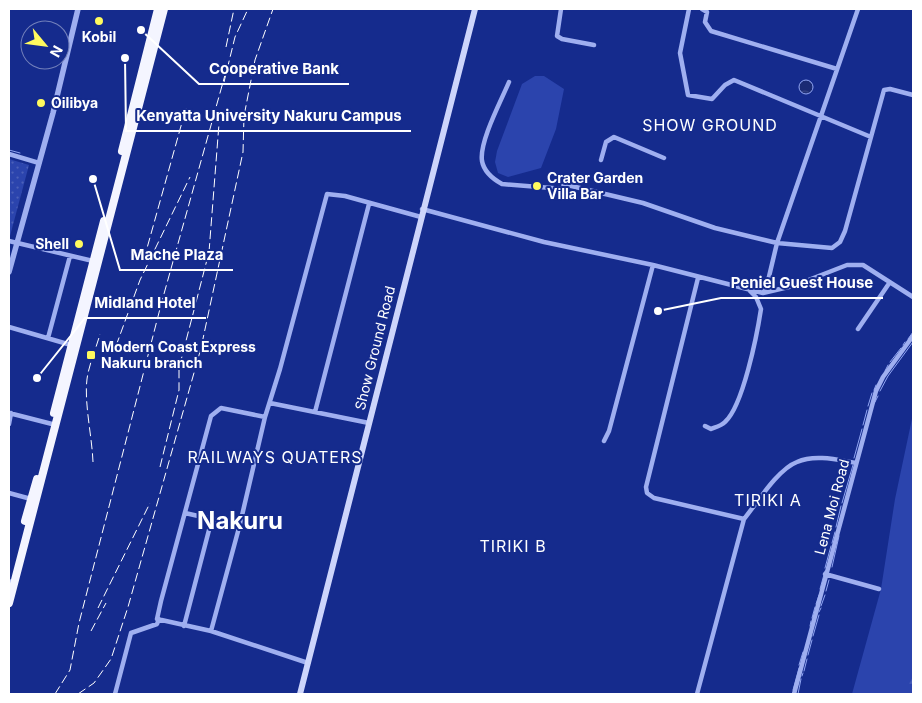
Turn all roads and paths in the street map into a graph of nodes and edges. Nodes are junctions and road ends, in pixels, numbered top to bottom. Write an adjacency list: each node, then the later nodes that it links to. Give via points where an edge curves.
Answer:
1 (78, 9): 18 (street)
2 (158, 9): 26 (highway)
3 (164, 9): 58 (highway)
4 (475, 9): 20 (main road, Show Ground Road)
5 (562, 9): 9 (street, via 557,36)
6 (689, 9): 13 (street, via 680,53 688,95 712,99 734,80)
7 (702, 9): 10 (street, via 707,12 705,22 711,31)
8 (858, 9): 10 (street)
9 (594, 45)
10 (837, 69): 13 (street)
11 (509, 82): 23 (street, via 482,159 494,180 502,184 564,186 643,203 715,228)
12 (913, 95): 14 (street, via 884,90)
13 (821, 117): 14 (street); 23 (street)
14 (872, 137): 23 (street, via 840,242 832,248)
15 (9, 154): 18 (street)
16 (664, 158): 17 (street, via 614,137 606,142)
17 (601, 160)
18 (39, 163): 24 (street)
19 (369, 204): 21 (street); 39 (street, via 327,194); 40 (street)
20 (422, 209): 21 (main road, Show Ground Road); 27 (street, via 544,242)
21 (421, 217): 43 (main road, Show Ground Road)
22 (9, 241): 24 (street)
23 (777, 243): 32 (street)
24 (17, 244): 25 (street); 28 (street)
25 (70, 256): 26 (street); 37 (street)
26 (93, 261): 38 (highway)
27 (653, 265): 29 (street); 47 (street)
28 (9, 272)
29 (698, 278): 31 (street); 52 (street, via 647,480 647,493 654,498)
30 (890, 282): 32 (street, via 864,265 855,264); 33 (street); 35 (street)
31 (750, 290): 32 (street); 46 (street, via 761,309 740,394 724,423 711,429)
32 (763, 293)
33 (913, 297)
34 (9, 327): 37 (street)
35 (858, 329)
36 (913, 336): 48 (street, Lena Moi Road, via 876,391)
37 (48, 338): 38 (street)
38 (71, 345): 45 (highway)
39 (270, 403): 40 (street); 42 (street)
40 (315, 412): 43 (street)
41 (10, 413): 44 (street); 45 (street)
42 (265, 417): 51 (street, via 221,408 212,413); 54 (street)
43 (369, 423): 62 (main road, Show Ground Road)
44 (9, 424)
45 (52, 424): 50 (highway)
46 (705, 426)
47 (604, 441)
48 (856, 463): 52 (street, via 828,459 798,461 783,472); 55 (street, Lena Moi Road)
49 (9, 493): 50 (street)
50 (31, 499): 56 (highway)
51 (185, 513): 53 (street); 59 (street, via 159,608)
52 (744, 519): 65 (street)
53 (216, 520): 54 (street); 60 (street, via 209,530)
54 (240, 524): 61 (street)
55 (825, 574): 57 (street); 66 (street, Lena Moi Road)
56 (9, 582)
57 (879, 589)
58 (9, 603)
59 (159, 619): 60 (street); 63 (street, via 157,624 131,633)
60 (184, 626): 61 (street)
61 (211, 631): 62 (street)
62 (308, 663): 64 (main road, Show Ground Road)
63 (114, 694)
64 (300, 694)
65 (697, 694)
66 (794, 694)

